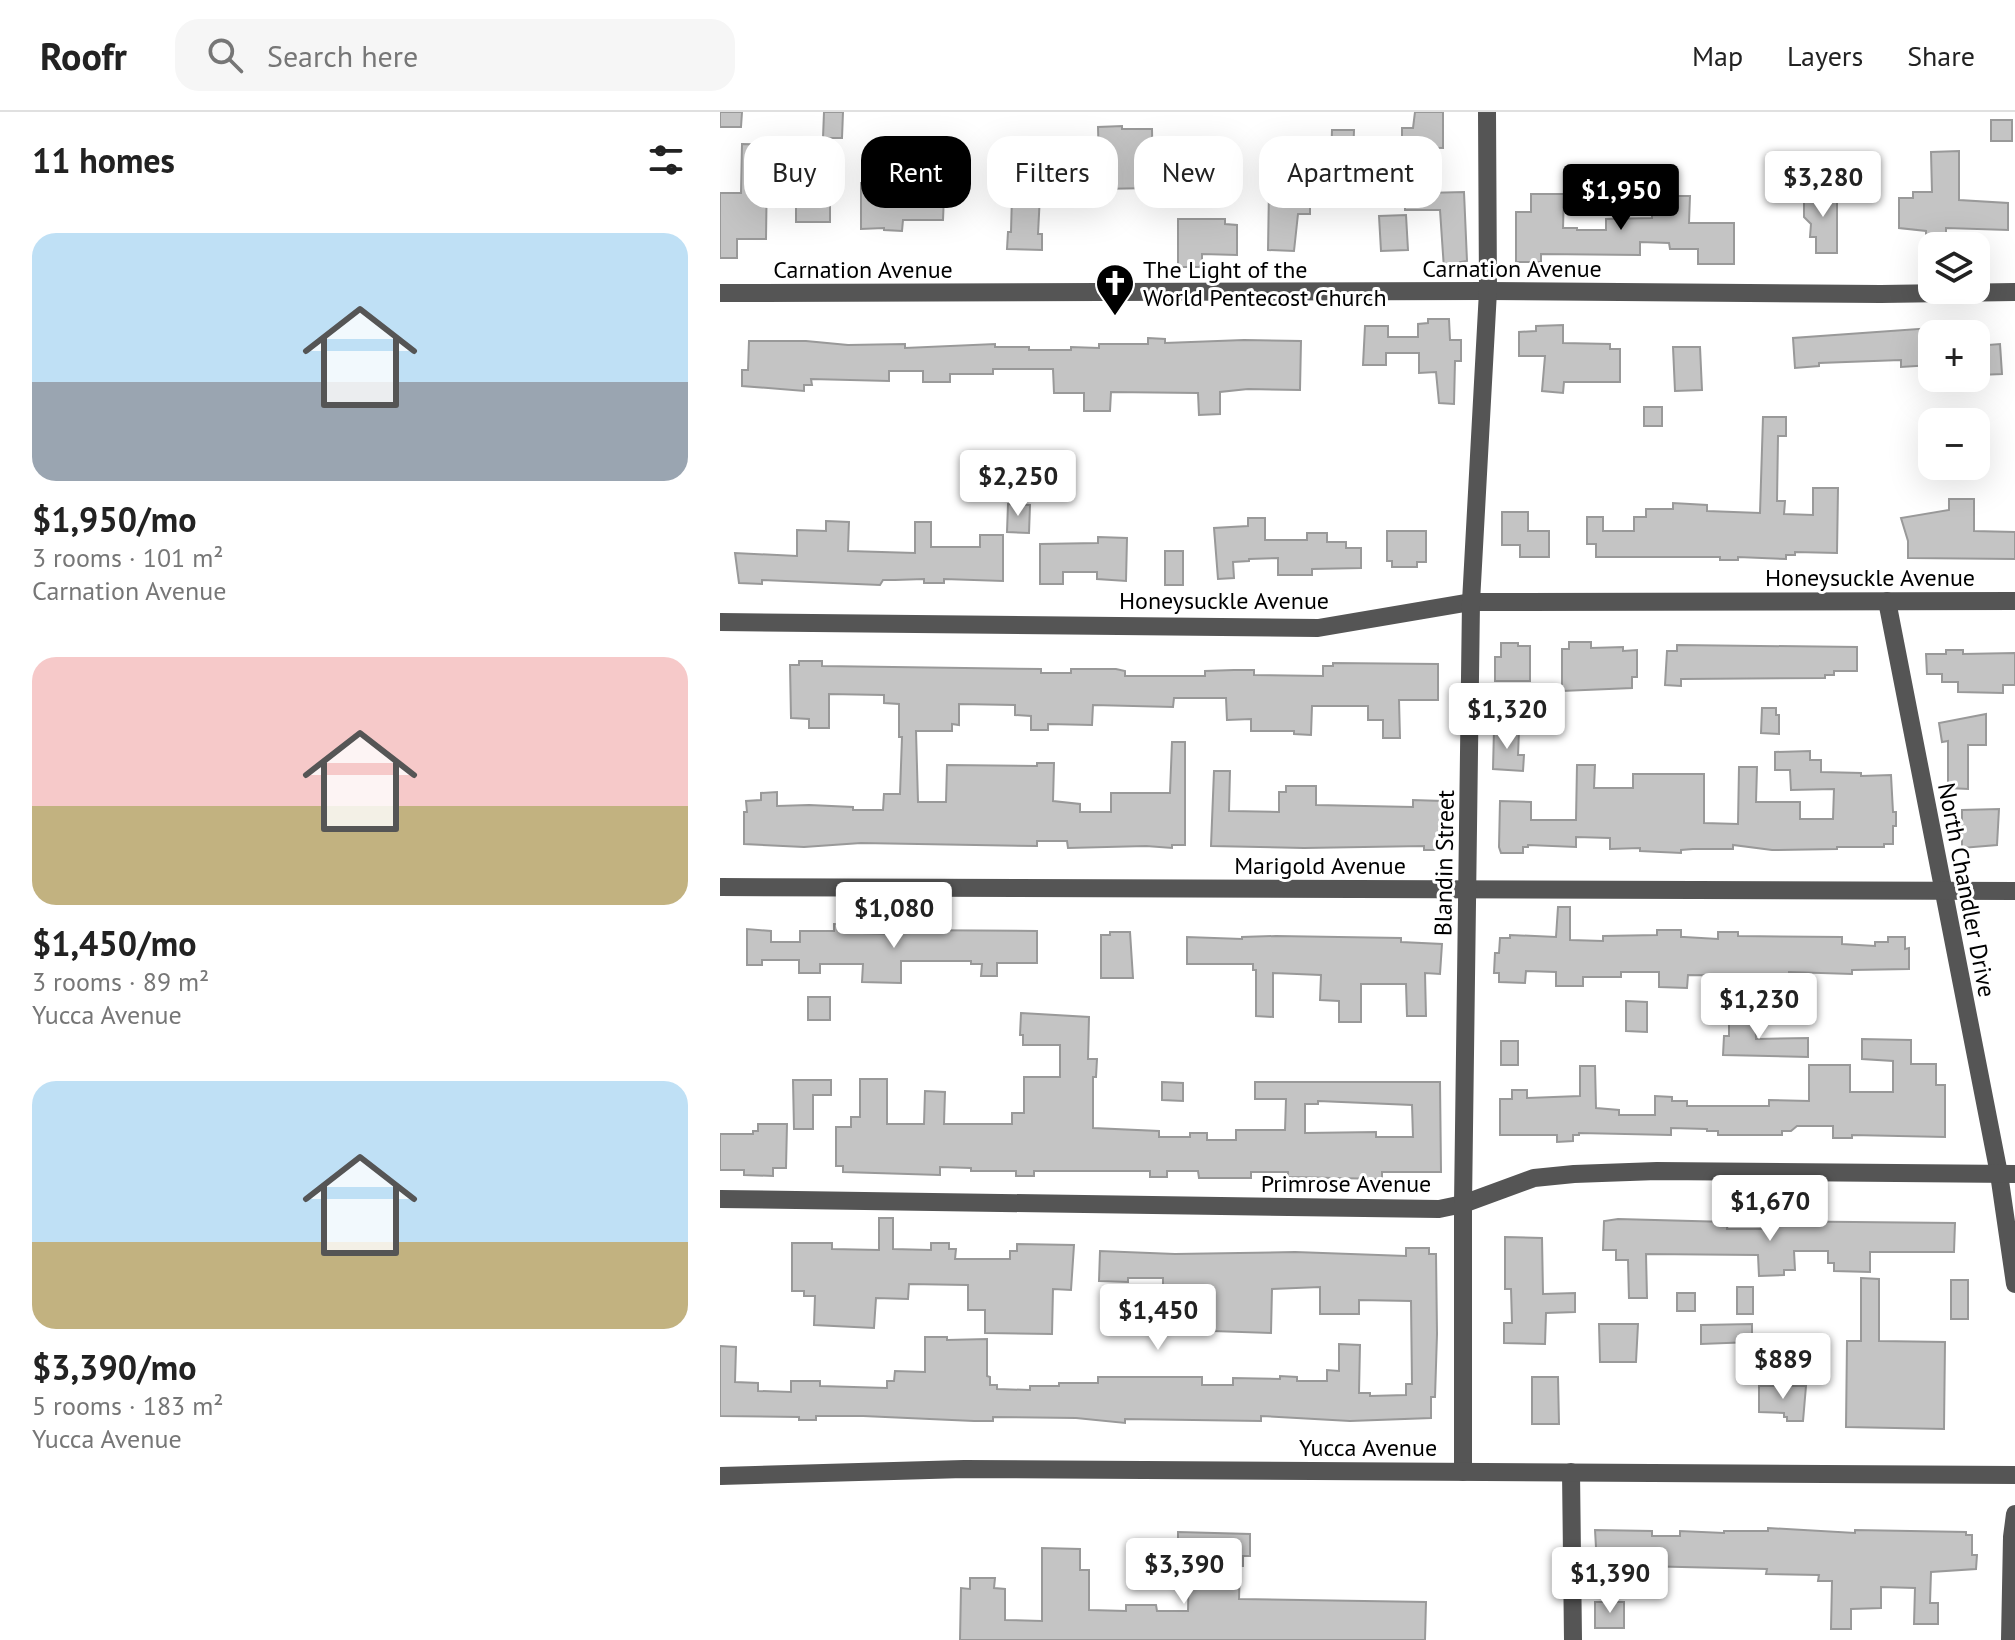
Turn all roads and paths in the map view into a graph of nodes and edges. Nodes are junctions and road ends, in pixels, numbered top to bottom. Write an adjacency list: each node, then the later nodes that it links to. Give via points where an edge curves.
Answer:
1 (1487, 112): 2 (street, Blandin Street)
2 (1488, 291): 3 (street, Carnation Avenue); 4 (street, Carnation Avenue); 7 (street, Blandin Street)
3 (2015, 292)
4 (720, 293)
5 (1887, 601): 6 (street, Honeysuckle Avenue); 7 (street, Honeysuckle Avenue); 11 (street, North Chandler Drive)
6 (2015, 601)
7 (1471, 602): 8 (street, Honeysuckle Avenue, via 1318,628); 10 (street, Blandin Street)
8 (720, 622)
9 (720, 887): 10 (street, Marigold Avenue)
10 (1467, 889): 11 (street, Marigold Avenue); 15 (street, Blandin Street)
11 (1942, 891): 12 (street, Marigold Avenue); 13 (street, North Chandler Drive)
12 (2015, 891)
13 (2007, 1174): 15 (street, Primrose Avenue, via 1574,1174 1534,1178); 16 (street, North Chandler Drive)
14 (720, 1199): 15 (street, Primrose Avenue, via 1439,1209)
15 (1463, 1204): 17 (street, Blandin Street)
16 (2015, 1284)
17 (1463, 1472): 18 (street, Yucca Avenue); 20 (street, Yucca Avenue, via 964,1469)
18 (1571, 1472): 19 (street, Yucca Avenue); 22 (street)
19 (2015, 1475)
20 (720, 1476)
21 (2015, 1514): 23 (street)
22 (1573, 1640)
23 (2010, 1640)

